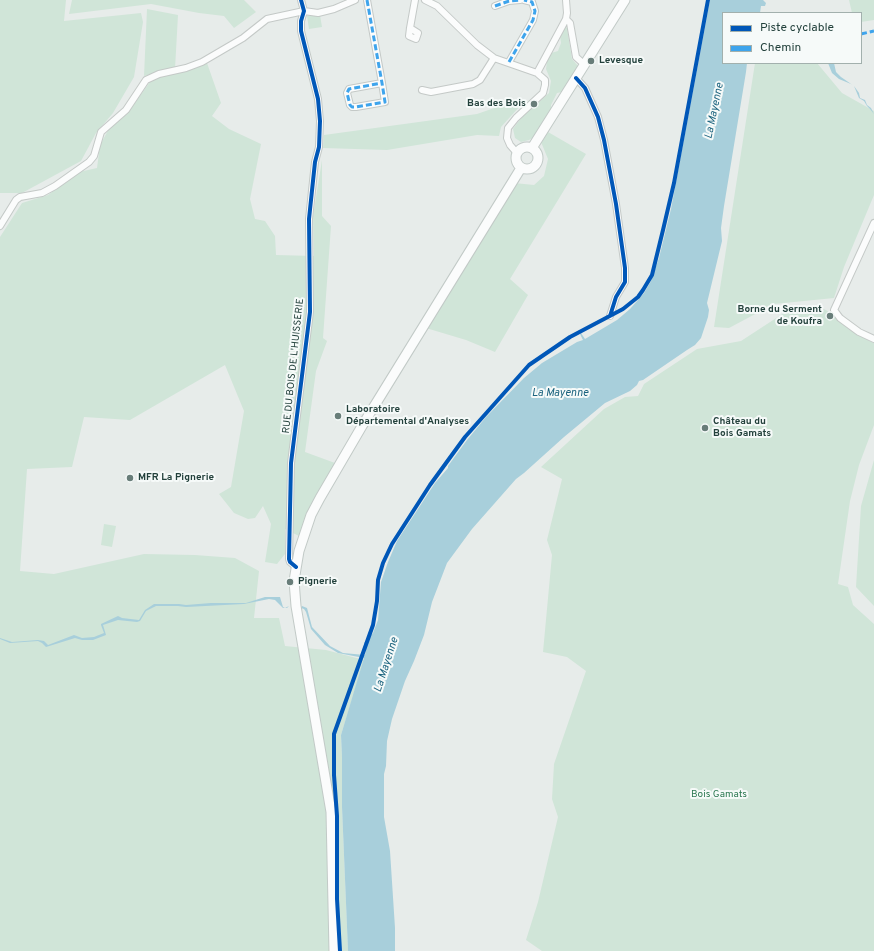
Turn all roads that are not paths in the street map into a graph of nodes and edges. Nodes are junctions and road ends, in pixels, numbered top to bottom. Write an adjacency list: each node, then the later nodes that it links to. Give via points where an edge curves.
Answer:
1 (301, 0): 11 (street, RUE DU BOIS DE L'HUISSERIE)
2 (355, 0): 11 (street, via 318,13)
3 (367, 0): 19 (street)
4 (415, 0): 13 (street)
5 (425, 0): 14 (street, via 437,6)
6 (520, 0): 10 (street)
7 (524, 0): 15 (street, via 532,2 535,11 533,20)
8 (566, 0): 12 (street)
9 (625, 0): 16 (main road)
10 (495, 6)
11 (304, 11): 25 (street, via 267,19 243,38 202,62 146,80 126,110 102,132 94,156 89,162 42,193 20,197); 28 (street, RUE DU BOIS DE L'HUISSERIE, via 301,31 318,99 320,121 309,219 310,312 291,463 289,559)
12 (566, 19): 16 (street, via 570,23 576,57); 17 (street)
13 (410, 28)
14 (494, 58): 15 (street); 20 (street, via 480,80 472,84 431,92)
15 (509, 62): 17 (street)
16 (585, 65): 18 (main road)
17 (537, 73): 22 (street, via 545,80 543,93 508,128 507,138)
18 (576, 78): 21 (main road); 26 (street, via 585,88 598,117 616,204 625,282 616,297)
19 (382, 83): 19 (street, via 385,102 356,108 350,105 347,93 349,89)
20 (422, 90)
21 (532, 148): 22 (main road, via 526,147); 23 (main road, via 538,153 537,164 531,169)
22 (517, 153): 23 (main road, via 516,162)
23 (520, 168): 28 (main road, via 320,498 305,532)
24 (874, 223): 27 (street, via 834,310 840,318 859,332)
25 (0, 226)
26 (610, 316)
27 (874, 339)
28 (296, 567): 29 (main road, via 296,606 332,812)
29 (334, 951)

